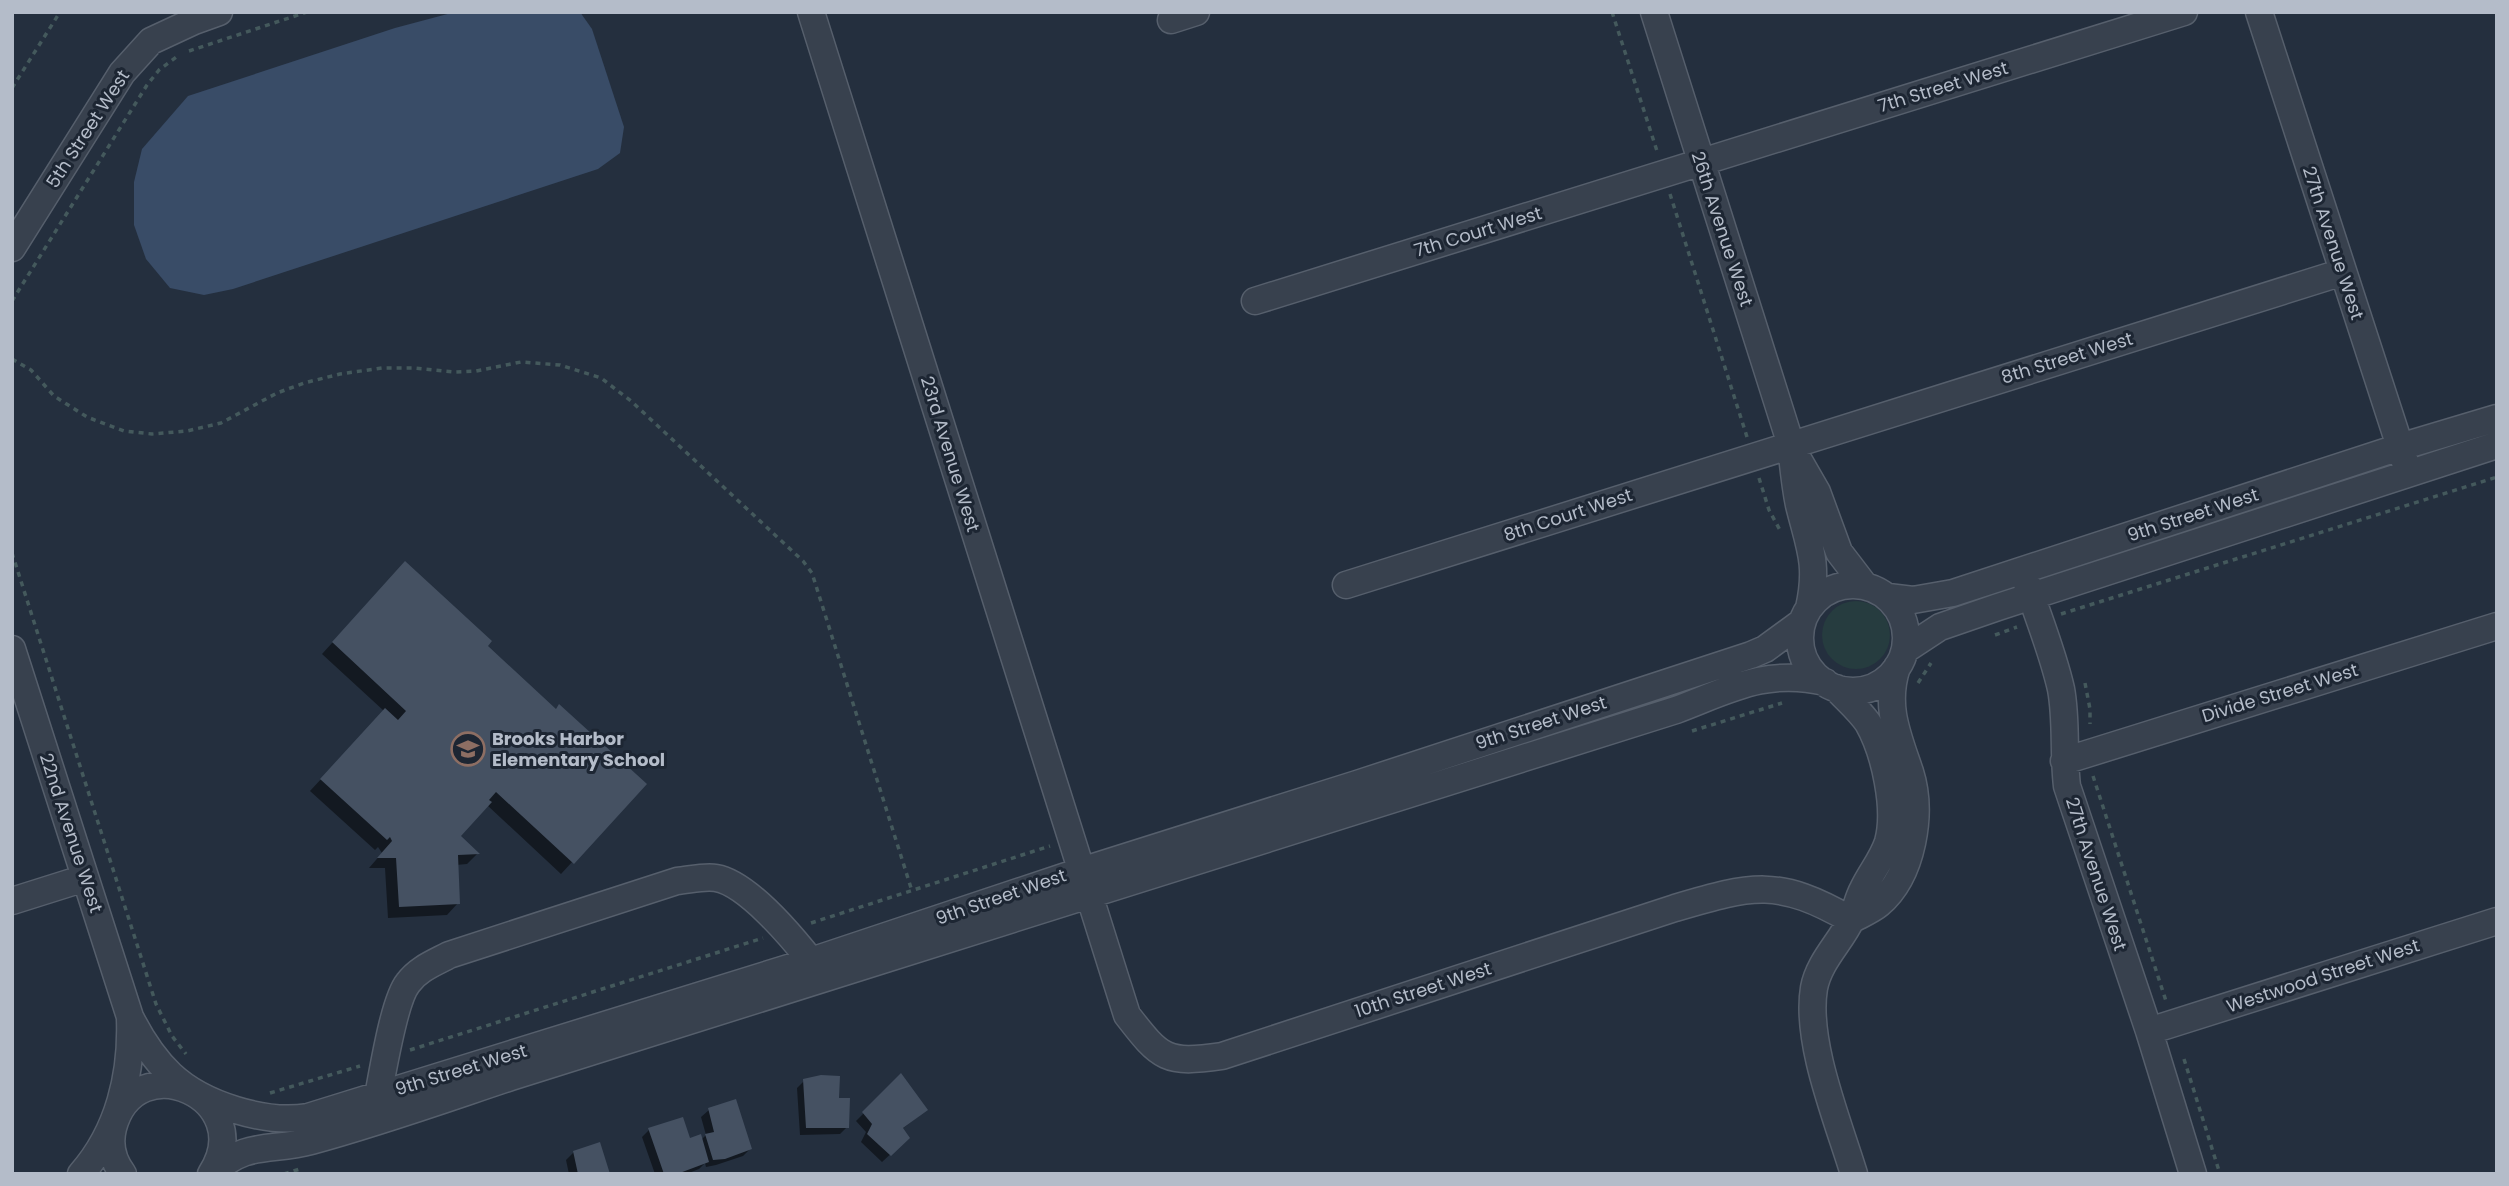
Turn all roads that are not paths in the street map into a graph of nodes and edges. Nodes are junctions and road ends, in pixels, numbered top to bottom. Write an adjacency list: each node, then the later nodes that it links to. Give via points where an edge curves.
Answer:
1 (219, 12): 9 (street, 5th Street West, via 150,41 122,73)
2 (811, 12): 28 (street, 23rd Avenue West)
3 (1196, 12): 7 (street)
4 (1654, 12): 8 (street, 26th Avenue West)
5 (2184, 12): 8 (street, 7th Street West)
6 (2259, 12): 10 (street, 27th Avenue West)
7 (1171, 20)
8 (1701, 162): 11 (street, 7th Court West); 13 (street, 26th Avenue West)
9 (12, 248)
10 (2343, 272): 13 (street, 8th Street West); 15 (street, 27th Avenue West)
11 (1255, 301)
12 (2497, 418): 15 (street, 9th Street West)
13 (1791, 445): 18 (street, 8th Court West); 19 (street, 26th Avenue West, via 1817,492 1839,552); 21 (street, 26th Avenue West, via 1799,504 1814,559 1815,577)
14 (2497, 445): 16 (street, 9th Street West)
15 (2400, 447): 16 (street, 27th Avenue West); 17 (street, 9th Street West)
16 (2408, 473): 20 (street, 9th Street West)
17 (2023, 571): 19 (street, 9th Street West, via 1931,599 1913,600); 20 (street, 27th Avenue West)
18 (1346, 585)
19 (1876, 591): 21 (street, via 1850,584 1834,588 1820,596); 24 (street, via 1897,608 1904,621)
20 (2031, 596): 24 (street, 9th Street West, via 1940,627); 26 (street, 27th Avenue West, via 2061,688)
21 (1806, 615): 25 (street, via 1800,639 1803,656 1812,671); 28 (street, 9th Street West, via 1751,655 1357,784)
22 (2497, 626): 26 (street, Divide Street West)
23 (12, 649): 27 (street, 22nd Avenue West)
24 (1906, 667): 25 (street, via 1863,690); 30 (street, via 1891,699 1915,802 1910,853 1899,879 1880,903)
25 (1830, 685): 28 (street, 9th Street West, via 1791,676 1750,682 1676,710); 30 (street, via 1868,724 1888,783 1891,813 1885,850)
26 (2064, 761): 34 (street, 27th Avenue West, via 2067,786)
27 (85, 878): 29 (street); 33 (street, 22nd Avenue West)
28 (1084, 883): 30 (street, 10th Street West, via 1127,1015 1168,1058 1222,1056 1720,894 1749,889 1801,894); 32 (street, 9th Street West); 38 (street, 9th Street West, via 308,1142 250,1149)
29 (12, 901)
30 (1851, 920): 41 (street, via 1829,952 1814,986 1812,1018 1816,1050)
31 (2497, 921): 34 (street, Westwood Street West)
32 (811, 961): 36 (street, 9th Street West); 36 (street, via 787,931 738,889 716,878 677,881 449,956 418,971 405,985 397,1009)
33 (130, 1017): 35 (street, 22nd Avenue West, via 155,1058); 37 (street, 22nd Avenue West, via 128,1069)
34 (2161, 1028): 42 (street, 27th Avenue West)
35 (191, 1090): 36 (street, 9th Street West, via 239,1111 289,1121); 37 (street, via 169,1084 148,1088 129,1099); 38 (street, via 214,1111 220,1126 220,1158)
36 (378, 1096)
37 (116, 1117): 39 (street); 40 (street, via 112,1152)
38 (212, 1173)
39 (81, 1174)
40 (123, 1174)
41 (1854, 1174)
42 (2193, 1174)

